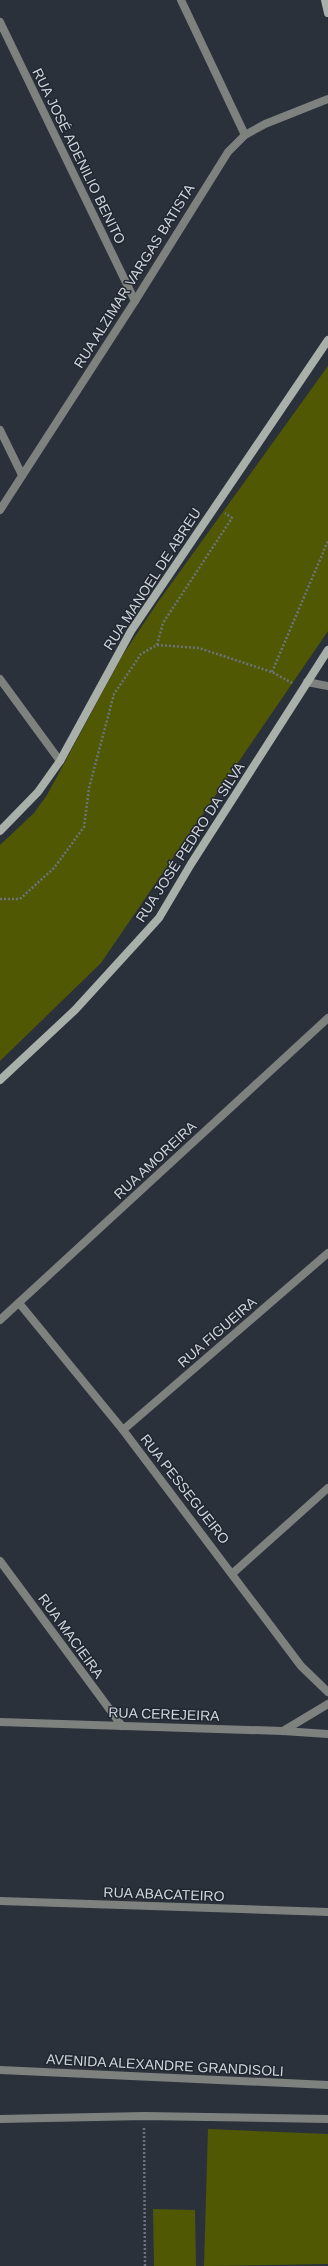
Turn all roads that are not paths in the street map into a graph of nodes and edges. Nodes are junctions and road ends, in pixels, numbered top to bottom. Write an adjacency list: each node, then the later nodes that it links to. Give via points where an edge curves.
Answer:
1 (181, 0): 6 (street)
2 (325, 0): 3 (main road)
3 (328, 13)
4 (0, 22): 7 (street, RUA JOSÉ ADENILIO BENITO)
5 (328, 98): 6 (street, RUA ALZIMAR VARGAS BATISTA)
6 (245, 135): 7 (street, RUA ALZIMAR VARGAS BATISTA, via 228,152)
7 (135, 301): 10 (street, RUA ALZIMAR VARGAS BATISTA)
8 (328, 340): 16 (main road, RUA MANOEL DE ABREU, via 131,631)
9 (0, 430): 10 (street)
10 (22, 475): 11 (street, RUA ALZIMAR VARGAS BATISTA)
11 (0, 510)
12 (328, 650): 14 (main road, RUA JOSÉ PEDRO DA SILVA)
13 (0, 679): 16 (street)
14 (307, 682): 15 (street); 19 (main road, RUA JOSÉ PEDRO DA SILVA, via 159,918 75,1010)
15 (328, 686)
16 (60, 760): 17 (main road, RUA MANOEL DE ABREU, via 38,792)
17 (0, 831)
18 (328, 1018): 21 (street, RUA AMOREIRA)
19 (0, 1080)
20 (328, 1254): 23 (street, RUA FIGUEIRA)
21 (19, 1303): 22 (street, RUA AMOREIRA); 23 (street, RUA PESSEGUEIRO)
22 (0, 1320)
23 (122, 1430): 26 (street, RUA PESSEGUEIRO)
24 (328, 1488): 26 (street)
25 (0, 1561): 30 (street, RUA MACIEIRA)
26 (233, 1573): 27 (street, RUA PESSEGUEIRO, via 301,1666)
27 (328, 1692)
28 (328, 1704): 31 (street)
29 (0, 1722): 30 (street, RUA CEREJEIRA)
30 (122, 1726): 31 (street, RUA CEREJEIRA)
31 (283, 1731): 32 (street, RUA CEREJEIRA)
32 (328, 1734)
33 (0, 1901): 34 (street, RUA ABACATEIRO)
34 (328, 1912)
35 (0, 2070): 36 (street, AVENIDA ALEXANDRE GRANDISOLI)
36 (328, 2085)
37 (0, 2119): 38 (street, via 144,2116)
38 (328, 2119)

